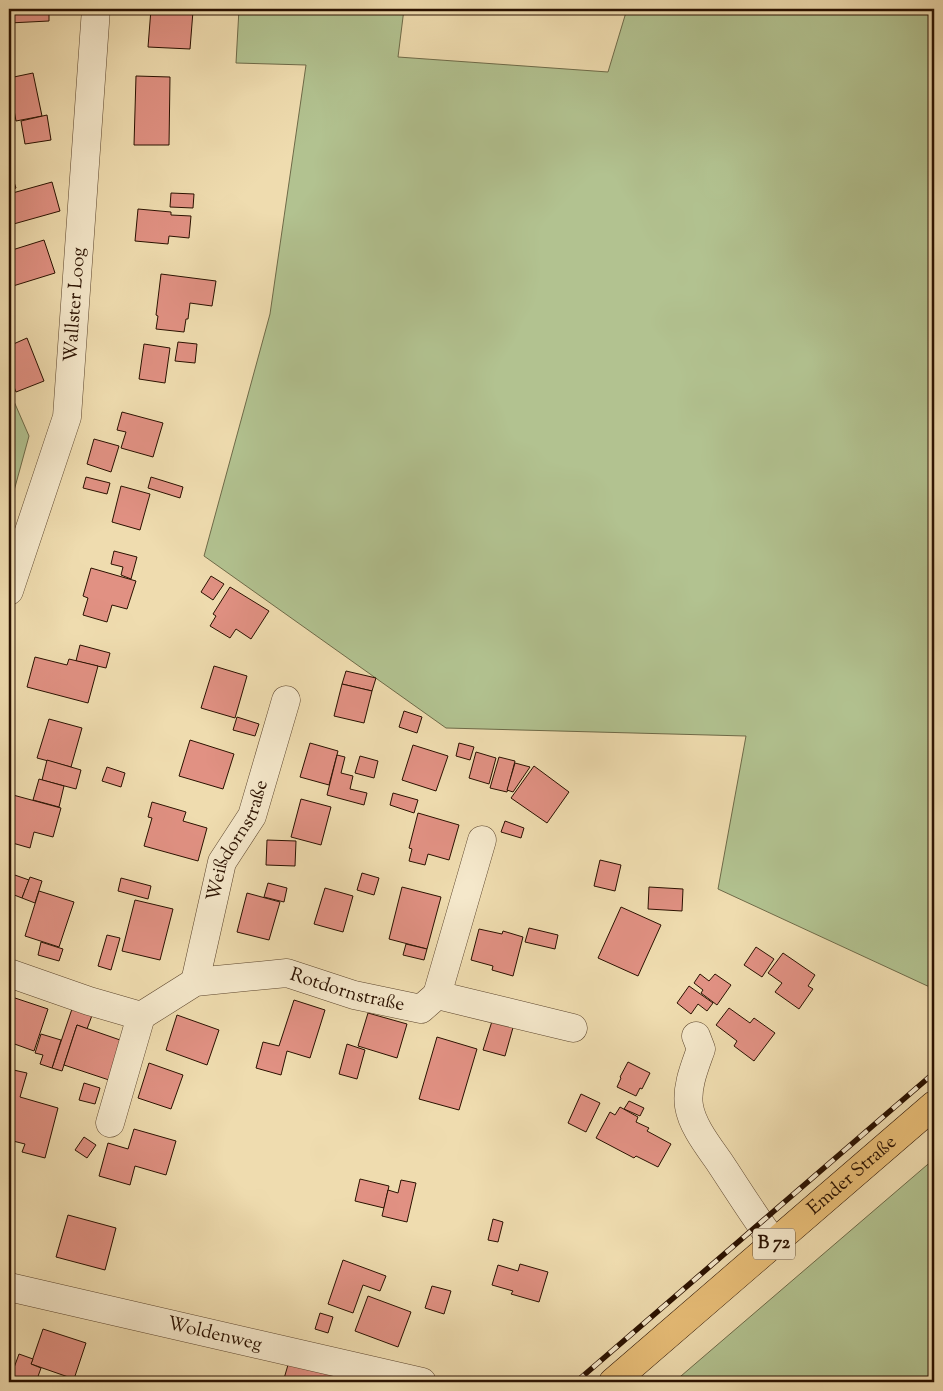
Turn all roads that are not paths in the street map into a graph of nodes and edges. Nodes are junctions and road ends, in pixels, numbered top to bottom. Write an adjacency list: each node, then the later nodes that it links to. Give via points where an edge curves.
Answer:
1 (96, 9): 2 (street, Wallster Loog, via 67,417)
2 (10, 585)
3 (286, 700): 6 (street, Weißdornstraße, via 252,816 222,862)
4 (482, 840): 7 (street)
5 (9, 973): 8 (street)
6 (194, 982): 7 (street, Rotdornstraße, via 287,973 354,994 421,1009); 8 (street, Rotdornstraße)
7 (437, 994): 9 (street)
8 (141, 1016): 12 (street)
9 (574, 1028)
10 (696, 1036): 13 (street, via 701,1049 689,1091 689,1106 697,1128)
11 (934, 1105): 13 (main road, Emder Straße / B 72)
12 (110, 1123)
13 (774, 1244): 16 (main road, Emder Straße / B 72)
14 (9, 1287): 15 (street, Woldenweg)
15 (422, 1382)
16 (613, 1382)

